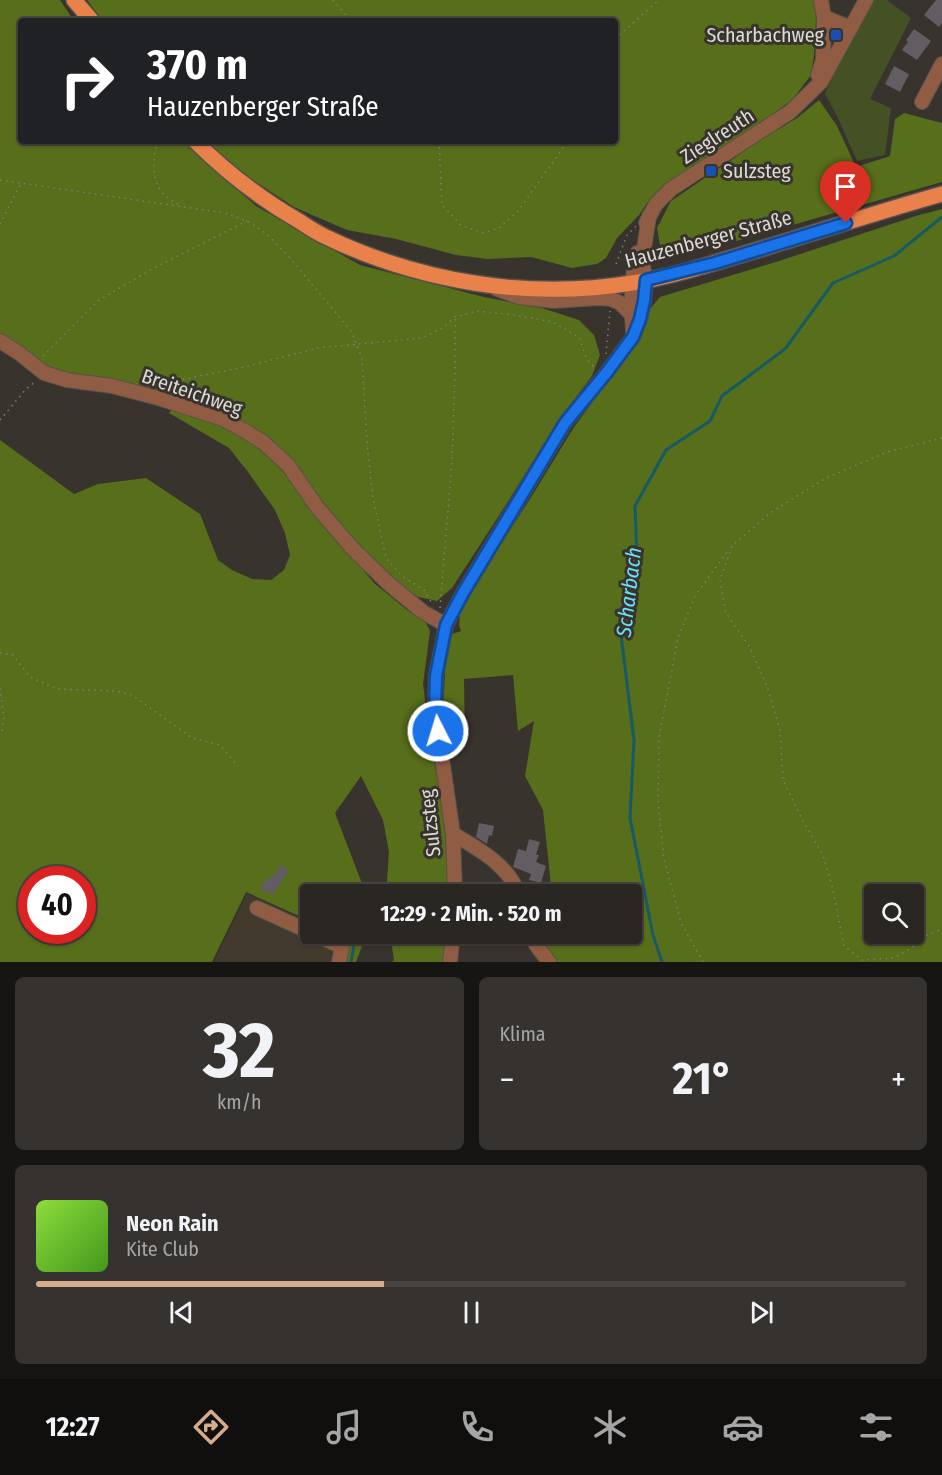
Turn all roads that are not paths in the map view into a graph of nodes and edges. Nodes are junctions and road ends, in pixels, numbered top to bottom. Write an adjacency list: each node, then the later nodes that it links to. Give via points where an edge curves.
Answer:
1 (74, 0): 5 (main road)
2 (821, 0): 4 (street, Zieglreuth)
3 (866, 0): 6 (street, Zieglreuth)
4 (824, 17): 6 (street); 8 (street, Zieglreuth, via 823,60)
5 (89, 18)
6 (851, 28): 8 (street, Zieglreuth, via 821,82)
7 (942, 64): 9 (street)
8 (810, 93): 12 (street, Zieglreuth, via 790,112 671,189 656,204 649,216)
9 (922, 102)
10 (198, 144): 13 (main road, Hauzenberger Straße, via 254,192 324,236 414,270)
11 (942, 194): 12 (main road, Hauzenberger Straße, via 715,263)
12 (639, 281): 13 (main road, Hauzenberger Straße, via 588,288); 14 (street); 15 (street, Sulzsteg, via 644,301)
13 (489, 286): 14 (street, via 519,297 554,301 611,299)
14 (631, 314): 15 (street)
15 (633, 337): 17 (street, Sulzsteg, via 565,423)
16 (0, 341): 17 (street, Breiteichweg, via 39,369 67,380 158,398 222,419 247,432 288,465 317,507 389,584)
17 (446, 625): 18 (street, Sulzsteg, via 436,676 435,710)
18 (453, 834): 19 (street, Sulzsteg); 20 (street, via 480,850)
19 (455, 884)
20 (515, 884)
21 (257, 908): 22 (street)
22 (300, 928)
23 (335, 944): 26 (street, via 342,947)
24 (452, 944): 27 (street)
25 (536, 944): 28 (street)
26 (339, 962)
27 (450, 962)
28 (549, 962)

